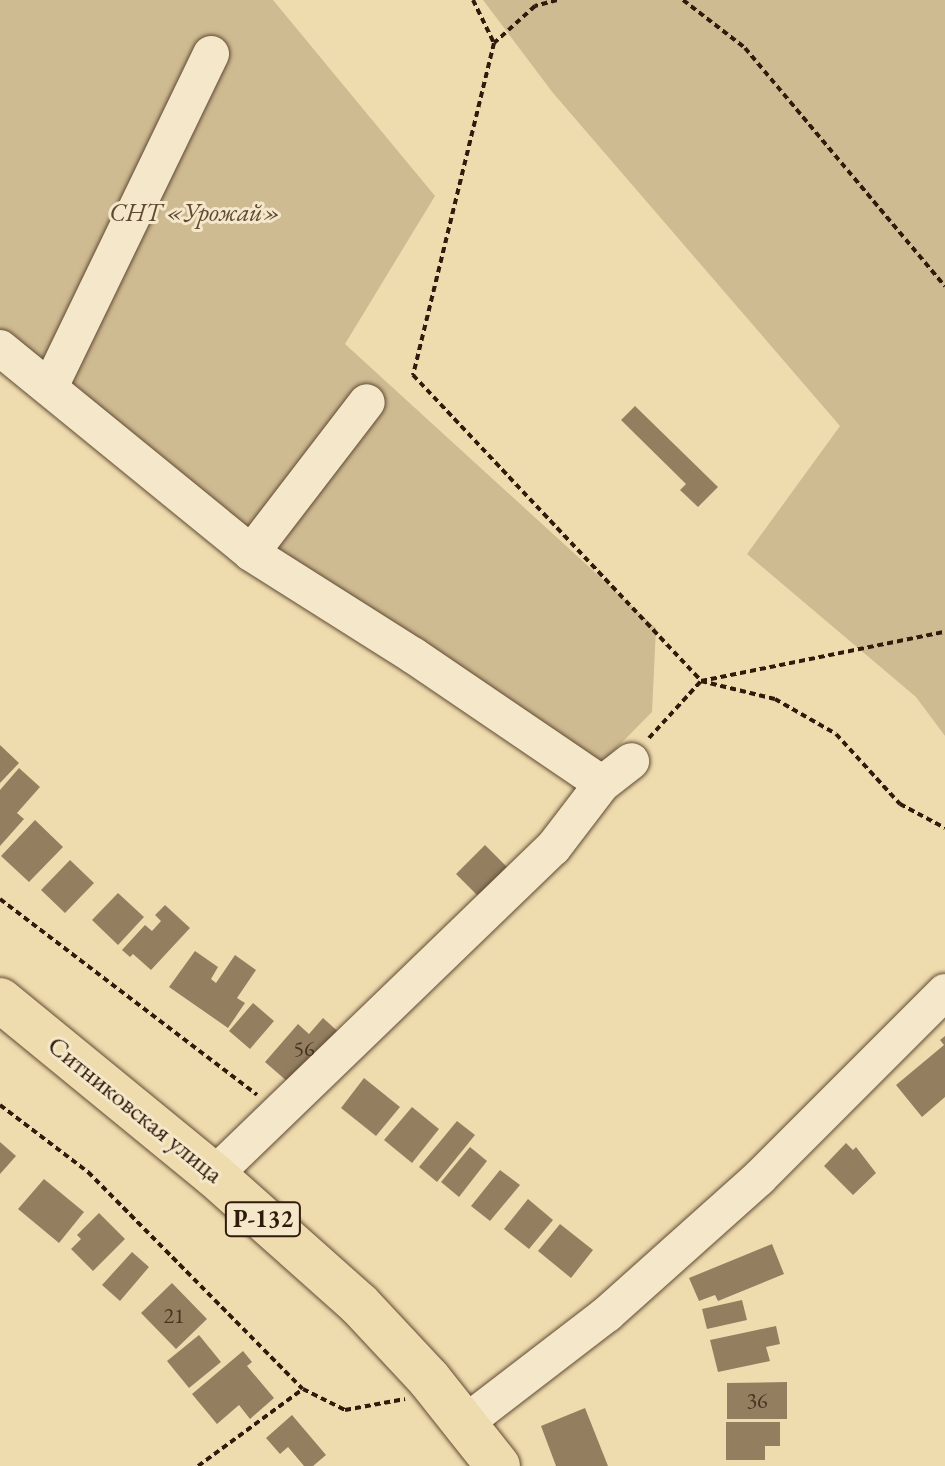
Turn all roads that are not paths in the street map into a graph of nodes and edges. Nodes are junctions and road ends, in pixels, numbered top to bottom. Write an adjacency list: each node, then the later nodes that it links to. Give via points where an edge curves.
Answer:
1 (211, 54): 3 (lane)
2 (0, 348): 3 (lane)
3 (50, 387): 5 (lane)
4 (367, 402): 5 (lane)
5 (251, 553): 7 (lane)
6 (631, 761): 7 (lane)
7 (602, 784): 10 (lane, via 553,848)
8 (945, 992): 11 (lane, via 747,1189 607,1314)
9 (0, 1000): 10 (main road, Ситниковская улица / Р-132)
10 (214, 1175): 11 (main road, Ситниковская улица / Р-132, via 359,1304)
11 (465, 1423): 12 (main road, Ситниковская улица / Р-132)
12 (498, 1466)

